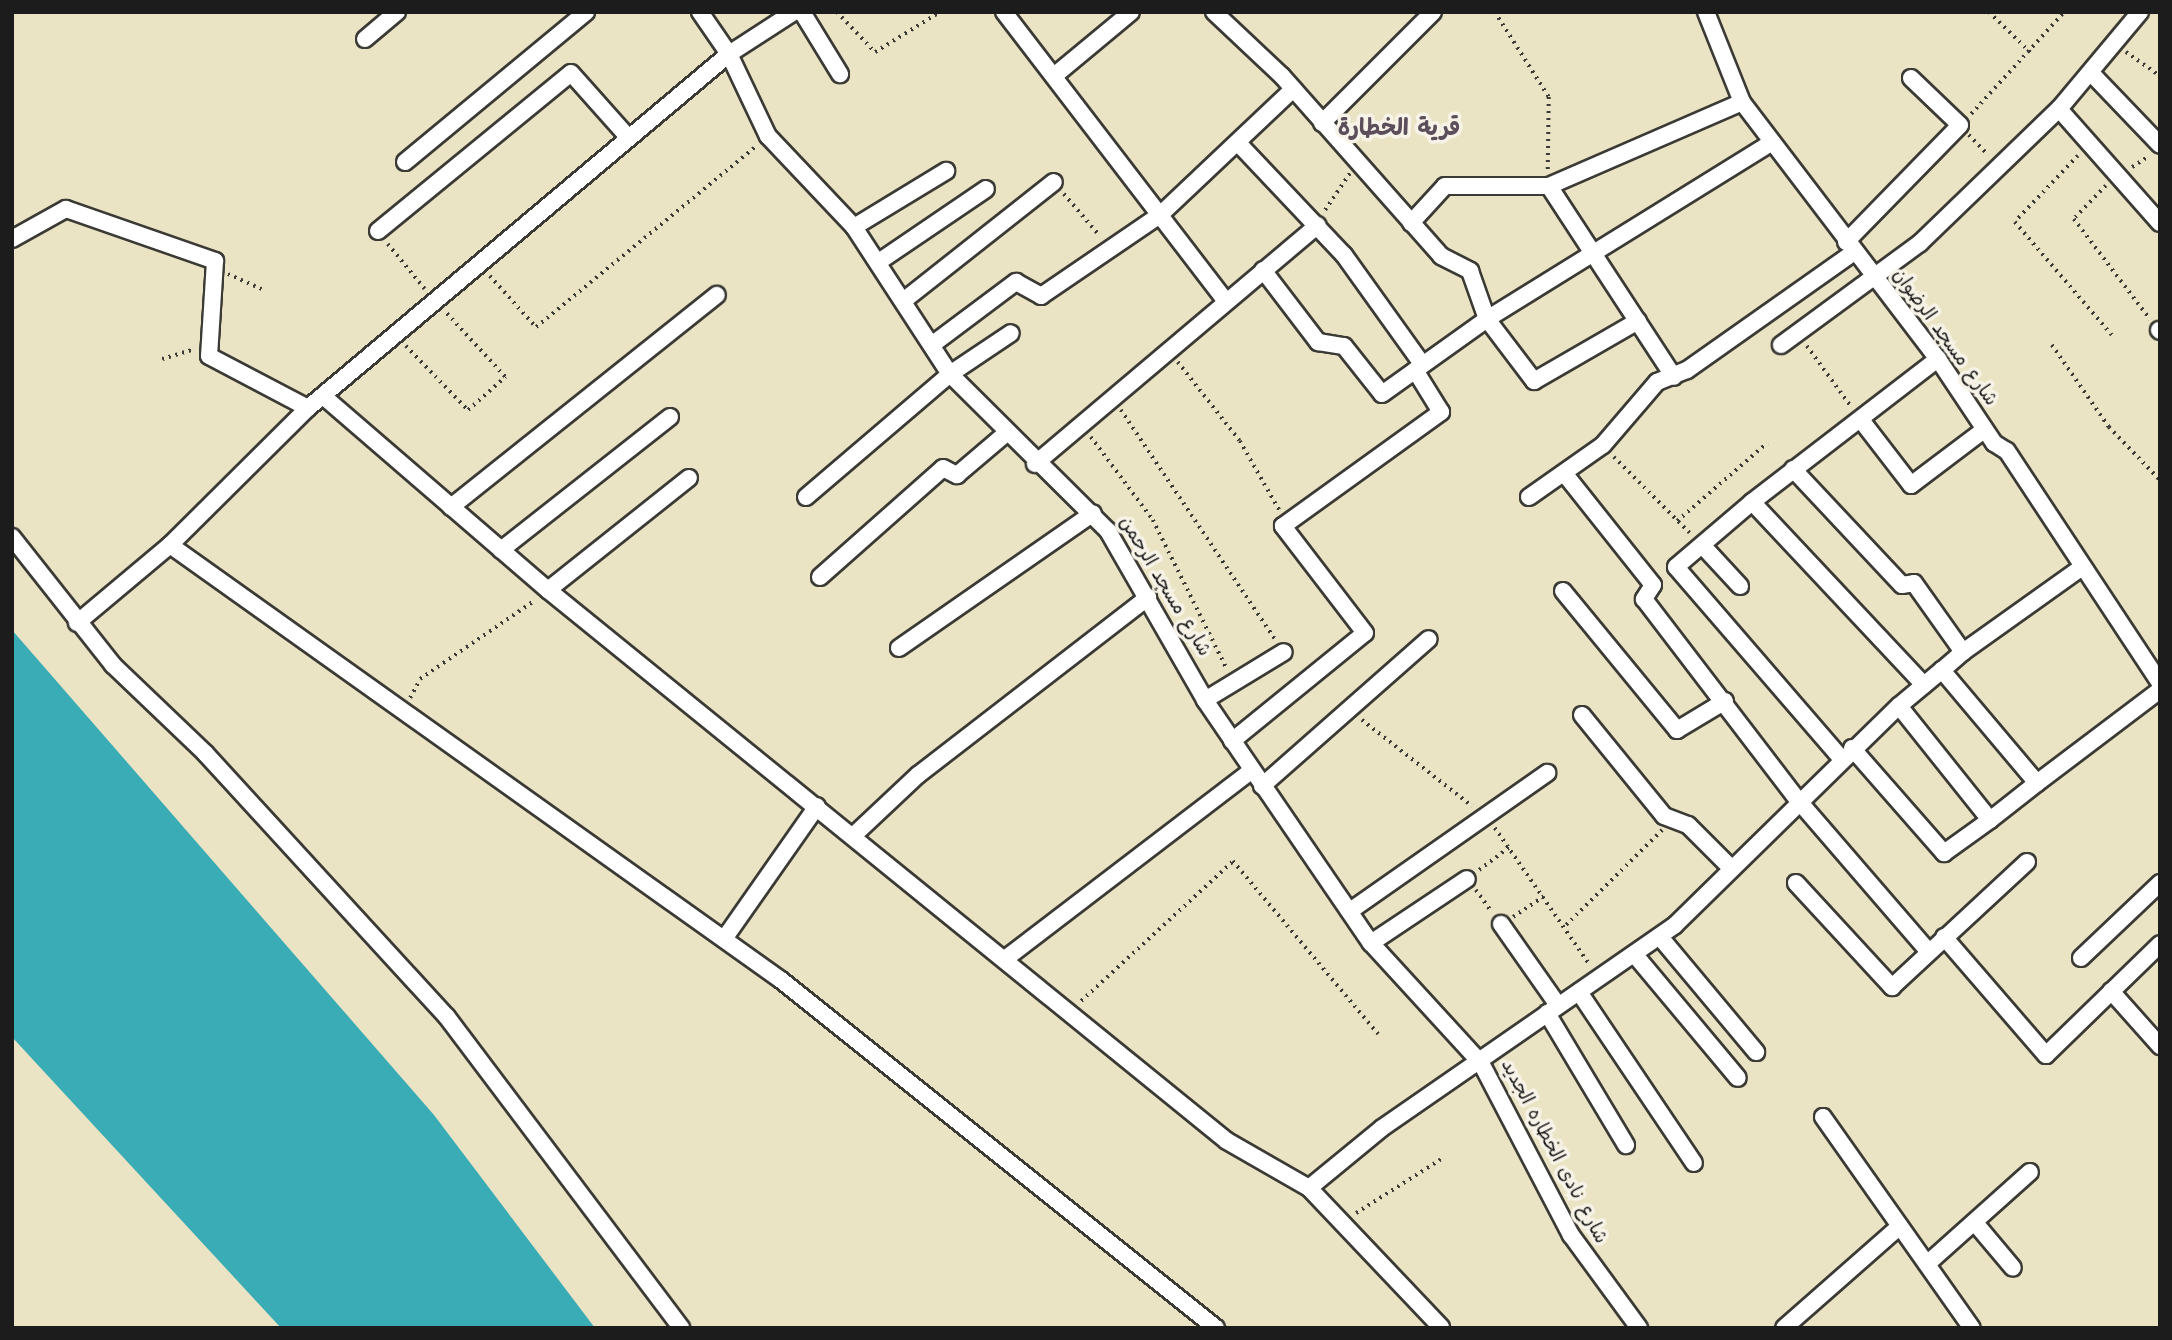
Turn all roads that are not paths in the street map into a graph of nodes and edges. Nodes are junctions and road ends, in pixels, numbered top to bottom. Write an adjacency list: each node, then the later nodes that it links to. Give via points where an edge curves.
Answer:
1 (397, 12): 12 (street)
2 (586, 12): 26 (street)
3 (700, 12): 13 (street, شارع مسجد الرحمن)
4 (794, 12): 13 (street)
5 (802, 12): 14 (street)
6 (1004, 12): 16 (street)
7 (1131, 12): 16 (street)
8 (1214, 12): 18 (street)
9 (1433, 12): 21 (street)
10 (1706, 12): 19 (street, شارع مسجد الرضوان)
11 (2140, 12): 15 (street)
12 (365, 39)
13 (729, 54): 22 (street); 35 (street, شارع مسجد الرحمن, via 768,136)
14 (840, 74)
15 (2092, 74): 20 (street); 25 (street)
16 (1054, 76): 31 (street)
17 (1912, 78): 38 (street, via 1960,125)
18 (1293, 89): 21 (street); 24 (street)
19 (1742, 102): 23 (street, شارع مسجد الرضوان); 29 (street)
20 (2059, 109): 33 (street); 42 (street)
21 (1322, 124): 32 (street)
22 (629, 138): 36 (street, via 571,73); 55 (street)
23 (1772, 142): 38 (street, شارع مسجد الرضوان); 39 (street)
24 (1239, 144): 31 (street); 34 (street)
25 (2160, 147)
26 (405, 162)
27 (946, 171): 35 (street)
28 (1054, 182): 44 (street)
29 (1549, 186): 32 (street, via 1504,191 1449,185); 39 (street)
30 (986, 189): 40 (street)
31 (1161, 214): 45 (street); 49 (street, via 1041,296 1016,282)
32 (1411, 223): 46 (street, via 1441,256 1470,271)
33 (2160, 223)
34 (1318, 225): 41 (street); 52 (street)
35 (855, 227): 40 (street, شارع مسجد الرحمن)
36 (378, 231)
37 (12, 239): 56 (street, via 71,210 215,261 219,274 207,345 212,360)
38 (1850, 247): 42 (street, شارع مسجد الرضوان); 54 (street)
39 (1596, 252): 46 (street); 47 (street)
40 (880, 261): 44 (street, شارع مسجد الرحمن)
41 (1263, 270): 45 (street); 52 (street, via 1318,342 1344,346 1379,394)
42 (1877, 280): 50 (street); 51 (street, شارع مسجد الرضوان)
43 (717, 295): 68 (street)
44 (907, 298): 49 (street, شارع مسجد الرحمن)
45 (1226, 301): 61 (street)
46 (1487, 319): 47 (street, via 1536,382); 52 (street)
47 (1638, 321): 54 (street)
48 (1011, 333): 53 (street)
49 (933, 344): 53 (street, شارع مسجد الرحمن)
50 (1781, 345)
51 (1938, 359): 58 (street); 59 (street, شارع مسجد الرضوان)
52 (1418, 367): 94 (street, via 1441,412 1283,528 1365,631)
53 (950, 374): 60 (street, شارع مسجد الرحمن); 65 (street)
54 (1674, 377): 63 (street, via 1657,382 1603,446)
55 (323, 396): 56 (street); 68 (street)
56 (308, 408): 71 (street)
57 (670, 417): 73 (street)
58 (1861, 420): 59 (street, via 1911,485); 62 (street)
59 (1984, 430): 75 (street, شارع مسجد الرضوان, via 2007,451)
60 (1004, 435): 61 (street, شارع مسجد الرحمن); 76 (street, via 957,475 943,468)
61 (1035, 464): 69 (street, شارع مسجد الرحمن)
62 (1793, 469): 67 (street); 86 (street, via 1902,585 1914,583)
63 (1564, 473): 66 (street); 77 (street)
64 (689, 478): 79 (street)
65 (806, 496)
66 (1529, 497)
67 (1752, 502): 72 (street); 89 (street)
68 (451, 507): 73 (street)
69 (1093, 513): 81 (street, شارع مسجد الرحمن); 84 (street)
70 (12, 537): 82 (street)
71 (170, 545): 82 (street); 113 (street)
72 (1702, 545): 74 (street); 78 (street)
73 (501, 550): 79 (street)
74 (1676, 567): 77 (street); 95 (street)
75 (2082, 567): 86 (street); 88 (street, شارع مسجد الرضوان)
76 (820, 577)
77 (1653, 585): 91 (street, via 1644,599)
78 (1740, 586)
79 (548, 590): 101 (street)
80 (1563, 591): 91 (street, via 1677,730)
81 (1148, 597): 90 (street, شارع مسجد الرحمن); 103 (street, via 935,760)
82 (77, 623): 137 (street, via 384,944)
83 (1429, 639): 99 (street)
84 (899, 648)
85 (1284, 652): 90 (street)
86 (1963, 653): 87 (street)
87 (1942, 670): 89 (street); 98 (street)
88 (2158, 680): 98 (street)
89 (1924, 685): 92 (street)
90 (1205, 699): 94 (street, شارع مسجد الرحمن)
91 (1725, 701): 100 (street)
92 (1899, 706): 95 (street); 102 (street)
93 (1582, 715): 105 (street, via 1672,820 1688,825)
94 (1232, 741): 96 (street, شارع مسجد الرحمن)
95 (1847, 753): 100 (street); 102 (street, via 1944,853)
96 (1252, 770): 99 (street, شارع مسجد الرحمن); 119 (street)
97 (1547, 773): 109 (street, via 1489,819)
98 (2037, 783): 102 (street)
99 (1262, 786): 109 (street, شارع مسجد الرحمن)
100 (1797, 799): 105 (street); 116 (street)
101 (817, 806): 103 (street); 113 (street)
102 (1990, 820)
103 (855, 835): 119 (street)
104 (2027, 862): 112 (street)
105 (1729, 866): 111 (street)
106 (1467, 878): 114 (street)
107 (1796, 883): 116 (street, via 1889,985)
108 (2160, 883): 118 (street)
109 (1350, 911): 114 (street, شارع مسجد الرحمن)
110 (1501, 924): 122 (street)
111 (1660, 937): 117 (street); 124 (street)
112 (1944, 937): 116 (street); 120 (street, via 2042,1054)
113 (724, 939): 138 (street)
114 (1371, 943): 125 (street, شارع مسجد الرحمن)
115 (2160, 944): 120 (street)
116 (1929, 952)
117 (1635, 955): 121 (street); 126 (street)
118 (2081, 958)
119 (1005, 959): 131 (street, via 1227,1141)
120 (2111, 991): 123 (street)
121 (1579, 992): 122 (street); 129 (street)
122 (1553, 1009): 125 (street); 128 (street)
123 (2160, 1046)
124 (1756, 1052)
125 (1481, 1063): 131 (street, via 1382,1128); 139 (street, شارع نادى الخطاره الجديد, via 1571,1235)
126 (1738, 1078)
127 (1822, 1117): 133 (street)
128 (1626, 1145)
129 (1693, 1163)
130 (2030, 1172): 132 (street)
131 (1309, 1188): 136 (street, via 1345,1220)
132 (1976, 1224): 134 (street); 135 (street)
133 (1900, 1226): 134 (street); 140 (street)
134 (1927, 1264): 141 (street)
135 (2013, 1268)
136 (1441, 1327)
137 (681, 1328)
138 (1216, 1328)
139 (1639, 1328)
140 (1784, 1328)
141 (1972, 1328)

